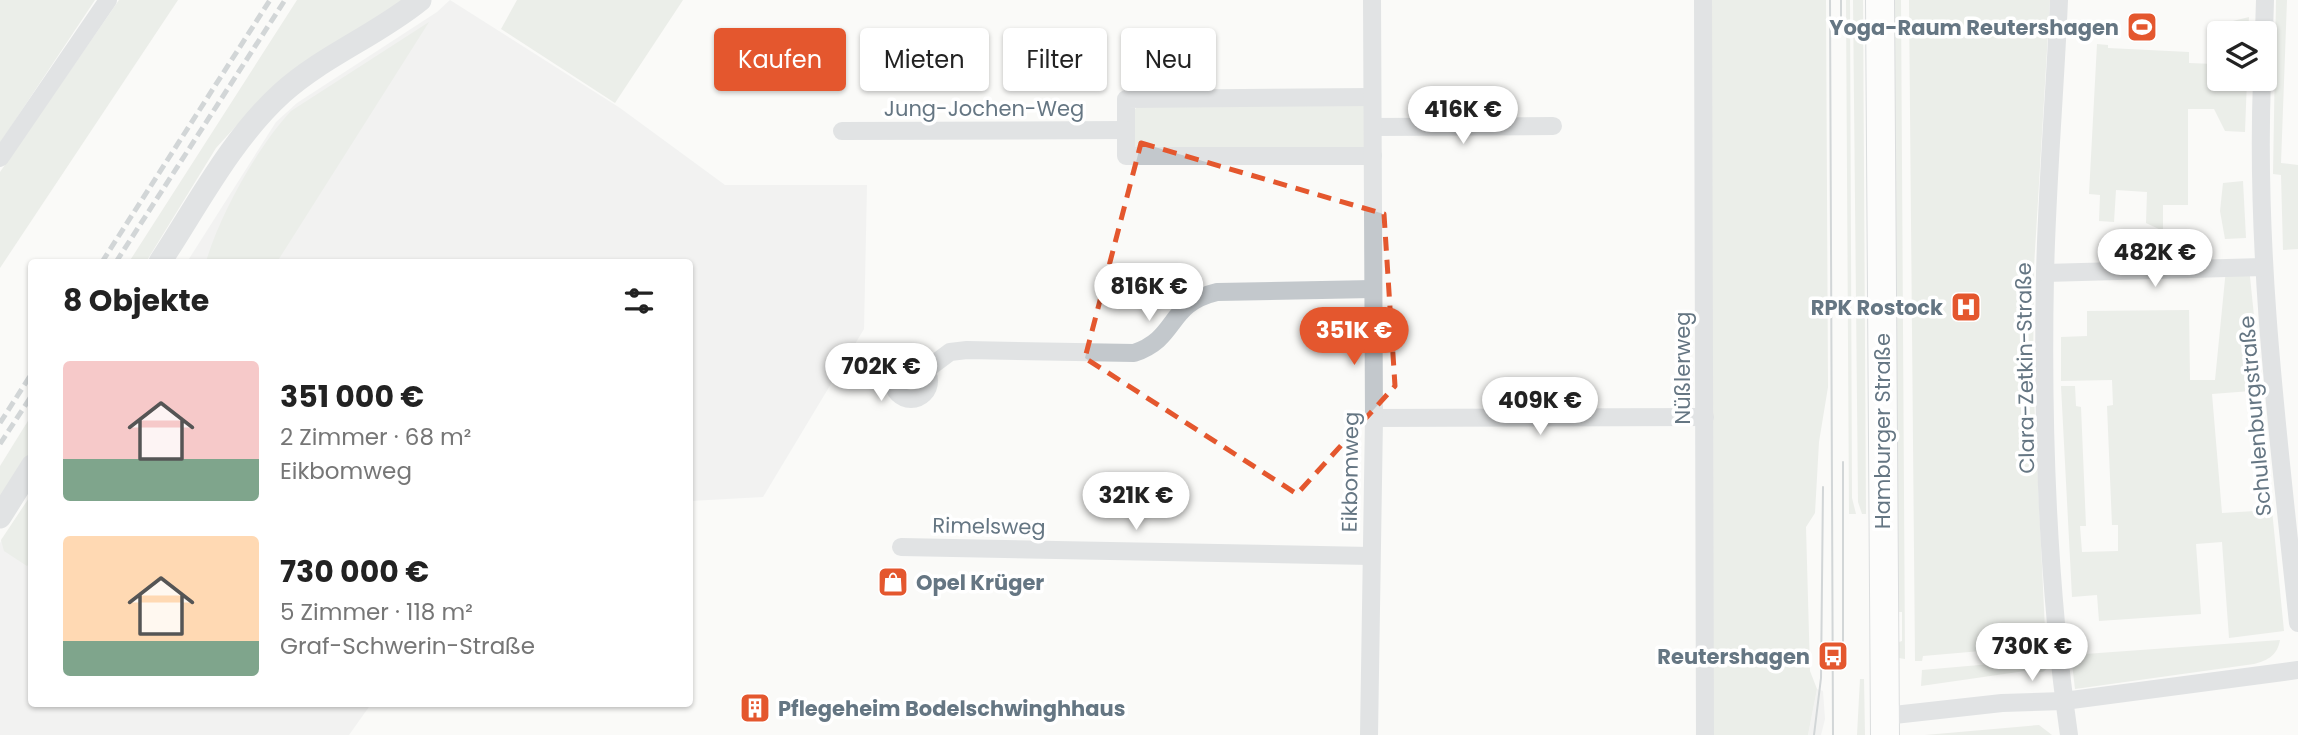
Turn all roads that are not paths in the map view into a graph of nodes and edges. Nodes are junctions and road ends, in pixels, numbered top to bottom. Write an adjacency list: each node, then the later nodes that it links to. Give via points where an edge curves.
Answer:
1 (108, 0): 16 (street)
2 (420, 0): 17 (street, via 301,77 266,109)
3 (1372, 0): 10 (street, Eikbomweg)
4 (1703, 0): 22 (street, Nüßlerweg)
5 (1880, 0): 32 (main road, Hamburger Straße)
6 (2059, 0): 19 (street, Clara-Zetkin-Straße)
7 (2265, 0): 8 (street)
8 (2264, 21)
9 (2262, 91): 18 (street, Schulenburgstraße)
10 (1372, 97): 12 (street, Eikbomweg); 13 (street, via 1126,99)
11 (1553, 126): 12 (street)
12 (1373, 127): 15 (street, Eikbomweg)
13 (1126, 130): 14 (street, Jung-Jochen-Weg); 15 (street, via 1126,156)
14 (842, 131)
15 (1373, 156): 20 (street, Eikbomweg)
16 (0, 158)
17 (162, 259)
18 (2263, 267): 19 (street); 24 (street, Schulenburgstraße)
19 (2045, 274): 31 (street, Clara-Zetkin-Straße, via 2053,575)
20 (1373, 289): 21 (street, via 1217,292 1184,306 1161,339 1134,353 967,350 950,352); 23 (street, Eikbomweg)
21 (926, 370)
22 (1705, 417): 23 (street); 34 (street, Nüßlerweg)
23 (1374, 418): 28 (street, Eikbomweg)
24 (2289, 443): 29 (street, Schulenburgstraße)
25 (28, 472): 26 (street)
26 (0, 517)
27 (901, 547): 28 (street, Rimelsweg)
28 (1370, 556): 33 (street, Eikbomweg)
29 (2298, 623)
30 (2298, 670): 31 (street)
31 (2064, 701): 32 (street, via 2002,703); 35 (street, Clara-Zetkin-Straße)
32 (1885, 725)
33 (1369, 735)
34 (1705, 735)
35 (2069, 735)

